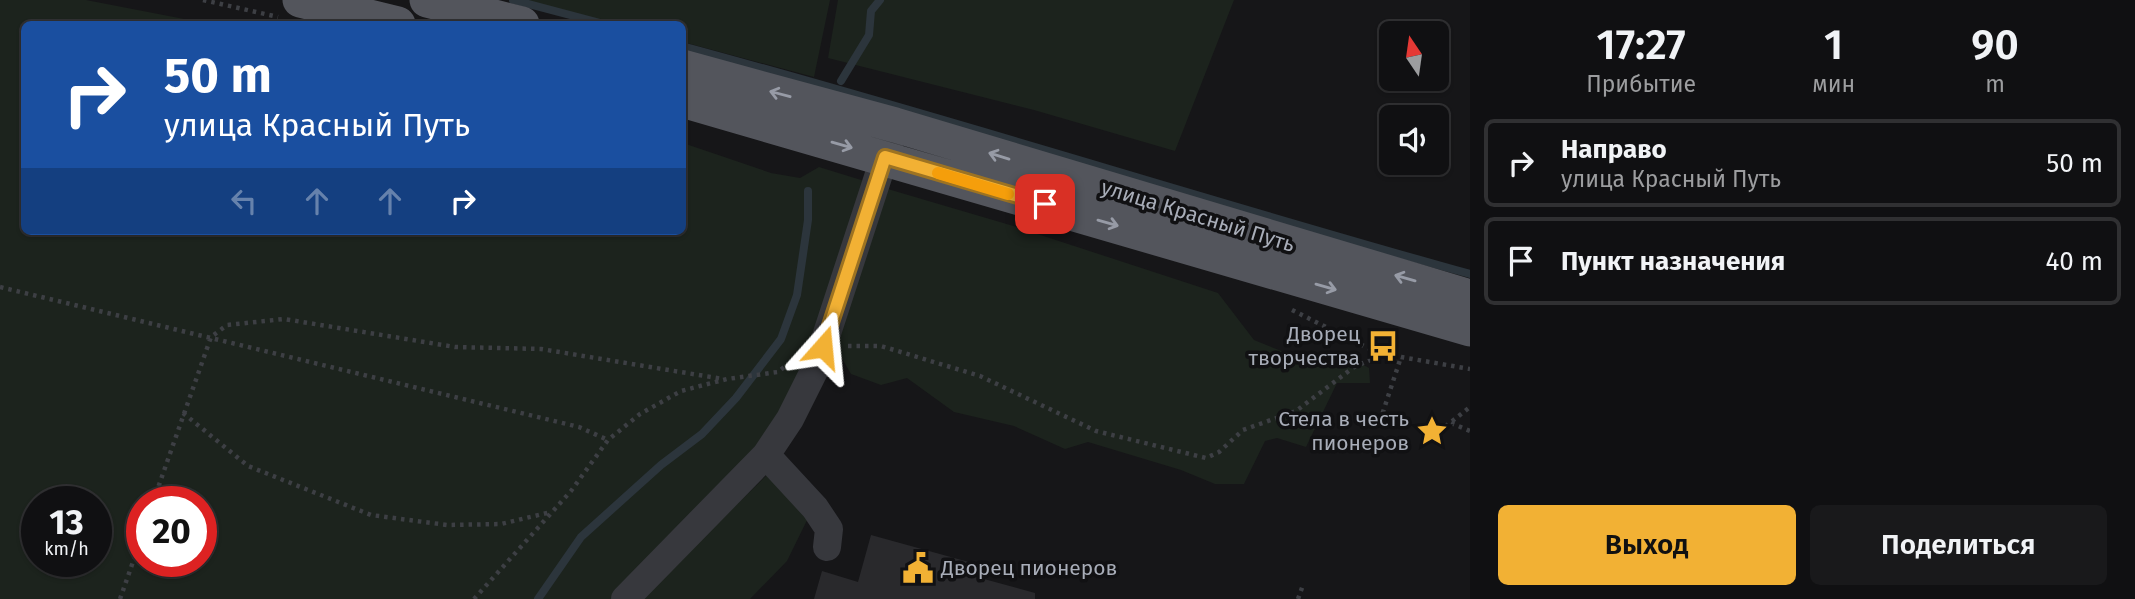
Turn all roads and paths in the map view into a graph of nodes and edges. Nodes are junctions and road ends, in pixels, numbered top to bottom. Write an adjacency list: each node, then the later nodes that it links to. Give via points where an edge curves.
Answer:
1 (203, 0): 3 (path)
2 (427, 0): 5 (main road)
3 (291, 9): 4 (main road)
4 (377, 21)
5 (510, 21)
6 (686, 68): 8 (main road, улица Красный Путь, one-way to 6)
7 (686, 101): 8 (main road, улица Красный Путь, one-way to 8)
8 (890, 141): 10 (main road, улица Красный Путь, one-way to 8); 11 (main road, улица Красный Путь, one-way to 11); 13 (lane)
9 (0, 287): 12 (path)
10 (1470, 297)
11 (1470, 329)
12 (211, 337): 16 (path, via 227,325 284,319 455,347 541,349); 18 (path); 23 (path, via 579,427)
13 (823, 347): 14 (path, via 881,346 980,376 1096,431 1206,458 1243,430 1296,411 1354,367); 16 (path, via 793,359 778,372); 24 (lane, via 790,419)
14 (1387, 353)
15 (1401, 357): 19 (path)
16 (727, 379): 23 (path, via 681,391 640,414)
17 (1470, 407): 20 (path)
18 (183, 413): 25 (path); 26 (path, via 248,466 371,515 447,525 500,524)
19 (1380, 421)
20 (1450, 422): 21 (path); 22 (path)
21 (1470, 430)
22 (1432, 437)
23 (608, 440): 26 (path)
24 (766, 454): 27 (lane, via 829,529); 32 (lane)
25 (158, 486)
26 (552, 512): 31 (path)
27 (827, 548)
28 (128, 577): 30 (path)
29 (1303, 584): 33 (path)
30 (120, 599)
31 (474, 599)
32 (625, 599)
33 (1298, 599)

